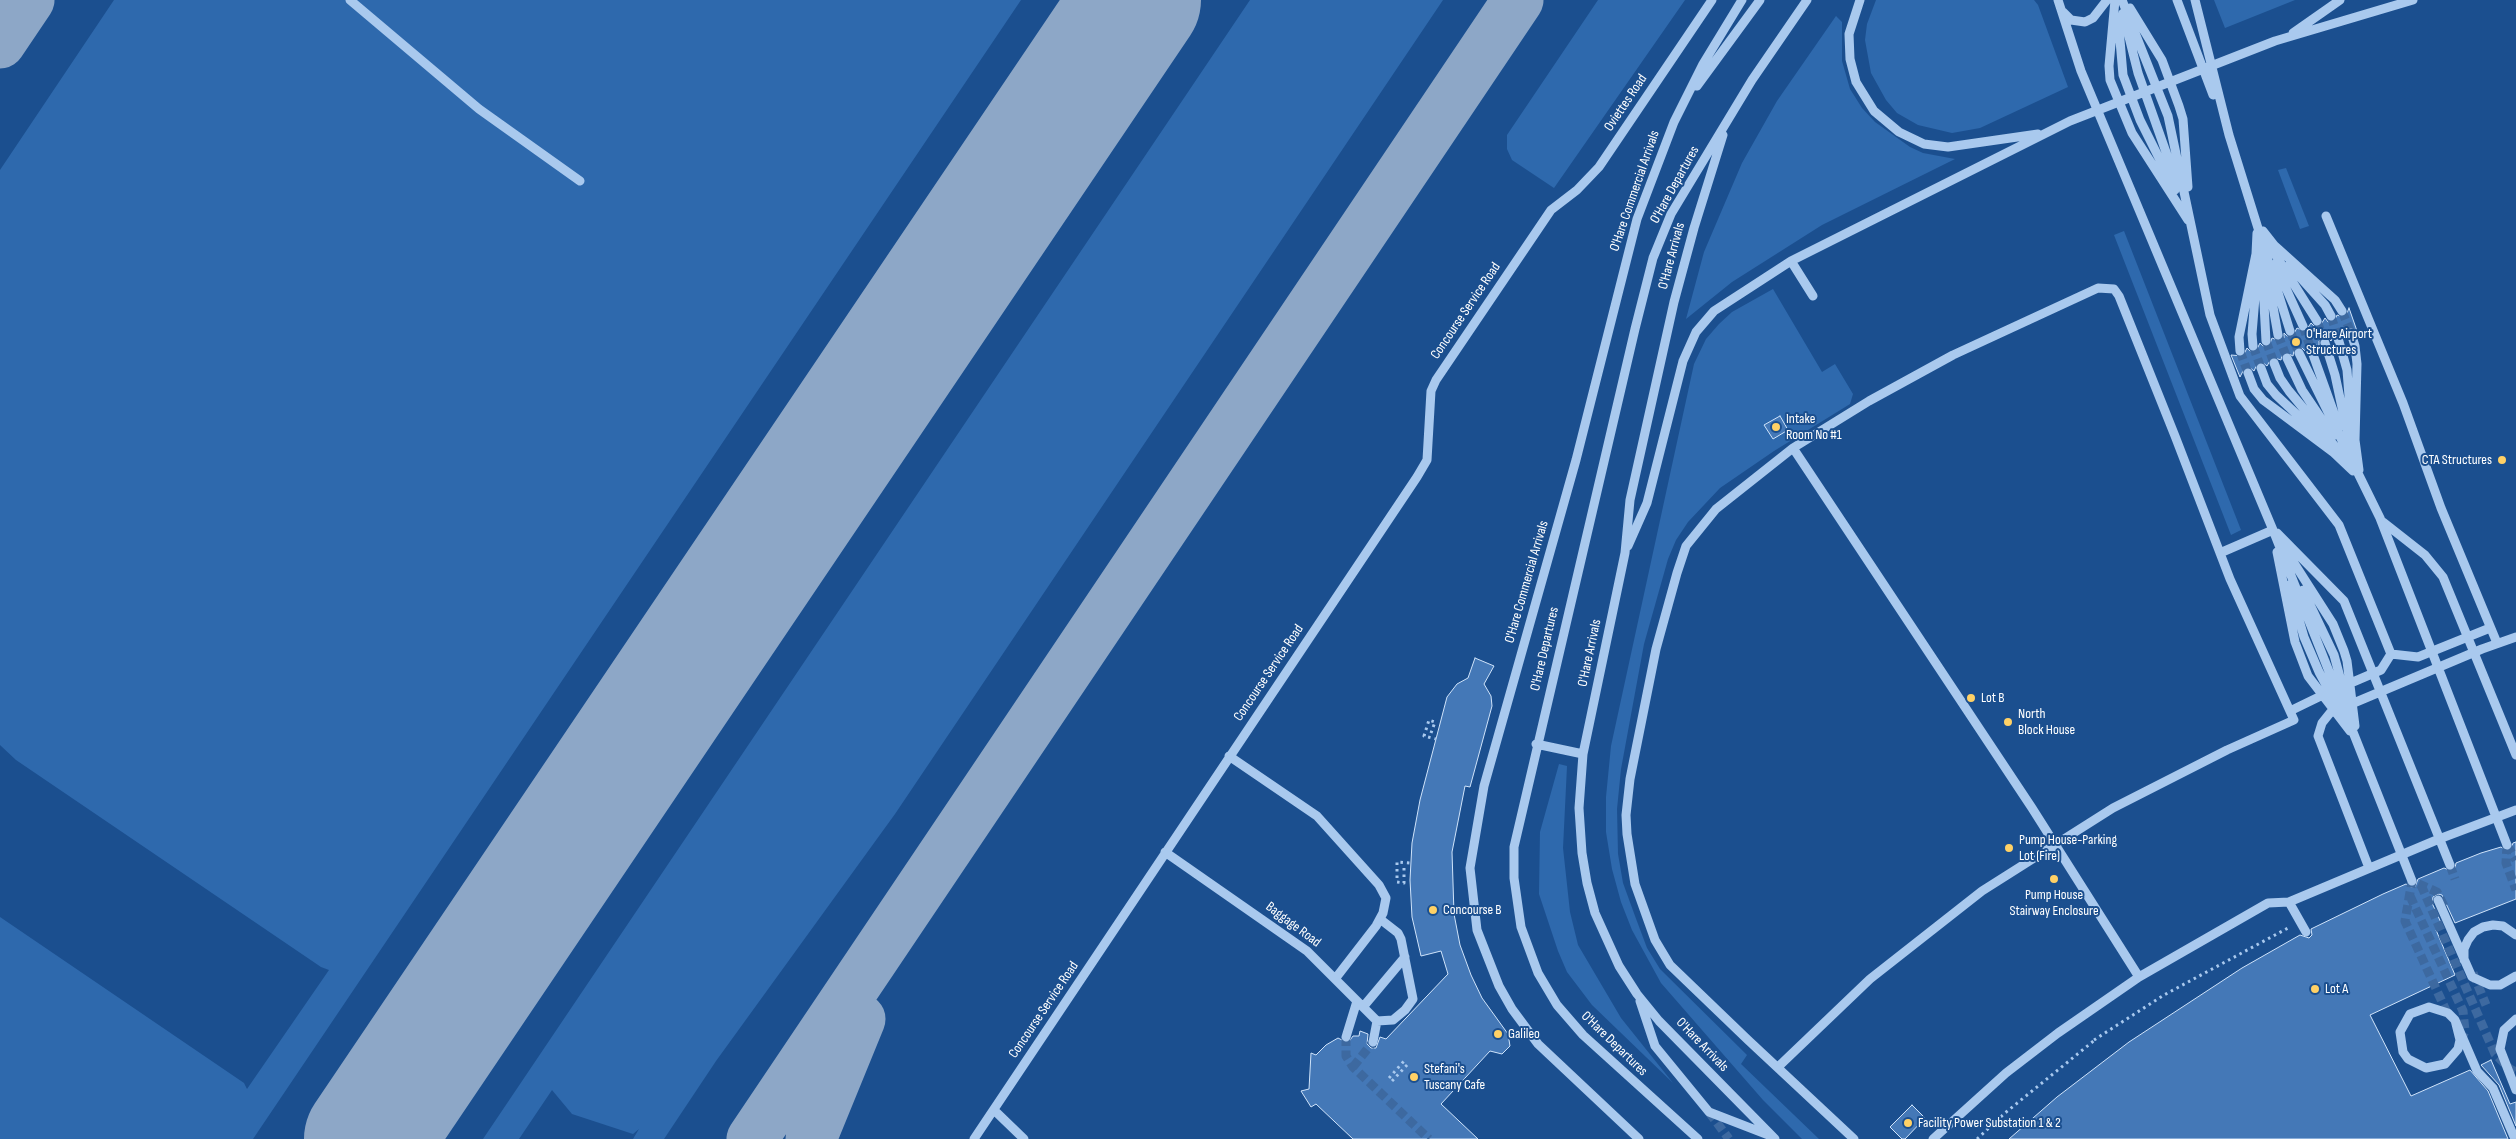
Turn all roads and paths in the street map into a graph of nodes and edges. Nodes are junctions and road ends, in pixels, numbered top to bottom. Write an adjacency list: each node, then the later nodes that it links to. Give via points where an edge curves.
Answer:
1 (350, 0): 19 (street, via 479,109)
2 (1712, 0): 20 (street, Oviettes Road, via 1599,167)
3 (1742, 0): 15 (street, O'Hare Commercial Arrivals, via 1703,64)
4 (1760, 0): 15 (street)
5 (1807, 0): 16 (street)
6 (1860, 0): 17 (street, via 1850,34 1850,59 1856,82 1874,111 1899,132 1924,144 1948,147)
7 (2107, 0): 13 (street, via 2093,18 2085,22 2071,20)
8 (2120, 0): 23 (street, via 2134,60); 23 (street, via 2166,111); 23 (street, via 2124,75 2140,120 2186,212); 23 (street, via 2162,60 2180,106); 23 (street, via 2109,66 2110,80 2132,133 2184,213)
9 (2178, 0): 18 (street)
10 (2195, 0): 18 (street)
11 (2340, 0): 14 (street, via 2313,21)
12 (2413, 0): 14 (street)
13 (2058, 2): 47 (street, via 2081,71)
14 (2276, 41): 17 (street)
15 (1681, 109): 100 (street, O'Hare Commercial Arrivals, via 1637,219 1576,460 1484,786 1470,868 1477,930 1512,1009 1538,1044)
16 (1728, 121): 48 (street, O'Hare Arrivals, via 1674,302 1630,500); 58 (street, O'Hare Departures, via 1671,214 1653,258)
17 (2045, 133): 24 (street)
18 (2228, 135): 22 (street)
19 (580, 181)
20 (1551, 210): 61 (street, Concourse Service Road, via 1436,380 1431,392 1427,460 1417,477)
21 (2326, 216): 50 (street)
22 (2257, 223): 26 (street, via 2274,244 2335,300); 27 (street); 28 (street); 29 (street); 30 (street); 32 (street); 34 (street); 36 (street); 38 (street, via 2256,254 2238,338)
23 (2192, 232): 53 (street, via 2212,323 2240,396 2339,525)
24 (1791, 260): 25 (street); 48 (street, via 1714,311 1696,332 1683,361 1647,502)
25 (1813, 296)
26 (2342, 311)
27 (2331, 316)
28 (2317, 321)
29 (2303, 326)
30 (2290, 331)
31 (2351, 333): 45 (street, via 2356,346 2355,440)
32 (2278, 335)
33 (2338, 338): 45 (street, via 2345,361 2352,440)
34 (2266, 340)
35 (2326, 343): 45 (street, via 2349,441)
36 (2253, 346)
37 (2311, 349): 45 (street)
38 (2240, 351)
39 (2299, 353): 45 (street)
40 (2287, 358): 45 (street, via 2302,390)
41 (2274, 363): 45 (street, via 2289,391)
42 (2261, 368): 45 (street, via 2267,384 2276,395)
43 (2248, 373): 45 (street, via 2254,389 2263,400 2334,453)
44 (1793, 448): 49 (street, via 1869,401 1954,355 2106,287 2114,289 2119,296); 64 (street); 92 (street, via 1716,509 1686,546 1656,649 1626,815 1635,884 1655,940 1670,964)
45 (2362, 480): 46 (street)
46 (2380, 518): 60 (street, via 2435,565 2443,577); 65 (street)
47 (2273, 530): 49 (street); 57 (street, via 2333,667); 57 (street, via 2304,638); 57 (street, via 2332,624 2347,661); 57 (street, via 2295,642 2308,676); 63 (street, via 2344,601)
48 (1625, 553): 59 (street, O'Hare Arrivals)
49 (2220, 553): 54 (street)
50 (2490, 628): 52 (street); 53 (street, via 2418,657)
51 (2516, 636): 52 (street)
52 (2496, 643): 70 (street, via 2330,713 2322,723 2318,736)
53 (2391, 654): 54 (street, via 2381,670)
54 (2290, 711): 64 (street, via 2294,720 2170,778 2113,808)
55 (1431, 733): 56 (path, via 1435,722 1429,720 1424,736)
56 (1436, 739)
57 (2357, 741): 71 (street)
58 (1536, 744): 59 (street); 101 (street, O'Hare Departures, via 1514,847 1514,878 1528,950 1557,1005 1583,1035)
59 (1583, 754): 83 (street, O'Hare Arrivals, via 1579,808 1587,882 1605,936)
60 (2516, 755)
61 (1229, 756): 66 (street, Concourse Service Road); 74 (street, via 1317,816 1386,898)
62 (2516, 810): 63 (street)
63 (2439, 839): 68 (street); 70 (street)
64 (2055, 845): 81 (street); 92 (street, via 1982,891 1870,979)
65 (2507, 845)
66 (1165, 852): 82 (street, Baggage Road, via 1307,951); 96 (street, Concourse Service Road)
67 (1411, 863): 69 (path, via 1397,862 1397,882 1404,883)
68 (2450, 866)
69 (1404, 868)
70 (2370, 868): 73 (street)
71 (2412, 881)
72 (2438, 900): 79 (street)
73 (2289, 902): 75 (street); 81 (street, via 2268,903)
74 (1380, 919): 78 (street, via 1398,933); 82 (street)
75 (2301, 922): 76 (street); 104 (path, via 2164,995 2095,1039)
76 (2306, 932)
77 (2516, 935): 79 (street, via 2503,926 2493,925 2474,932 2464,950)
78 (1405, 957): 84 (street); 87 (street, via 1413,999 1393,1020)
79 (2467, 968): 80 (street, via 2472,977 2490,986 2509,982)
80 (2516, 976)
81 (2139, 977): 103 (street, via 2006,1073)
82 (1335, 979): 84 (street, Baggage Road)
83 (1637, 994): 97 (street, O'Hare Arrivals, via 1659,1021); 97 (street, via 1655,1046 1709,1112)
84 (1360, 1004): 87 (street, Baggage Road); 88 (street)
85 (2516, 1019): 90 (street, via 2504,1030 2501,1039)
86 (2455, 1020): 86 (street, via 2460,1040 2458,1049 2445,1064 2426,1068 2408,1059 2403,1052 2400,1032 2410,1014 2429,1007 2444,1011); 105 (street, via 2475,1067 2493,1088)
87 (1377, 1021): 89 (street)
88 (1346, 1037)
89 (1373, 1042)
90 (2503, 1059): 93 (street); 95 (street)
91 (1406, 1063): 94 (path)
92 (1778, 1067): 102 (street)
93 (2516, 1072)
94 (1390, 1079)
95 (2516, 1090)
96 (994, 1110): 98 (street, Concourse Service Road); 99 (street)
97 (1774, 1138)
98 (974, 1139)
99 (1024, 1139)
100 (1639, 1139)
101 (1698, 1139)
102 (1854, 1139)
103 (1933, 1139)
104 (1977, 1139)
105 (2515, 1139)

